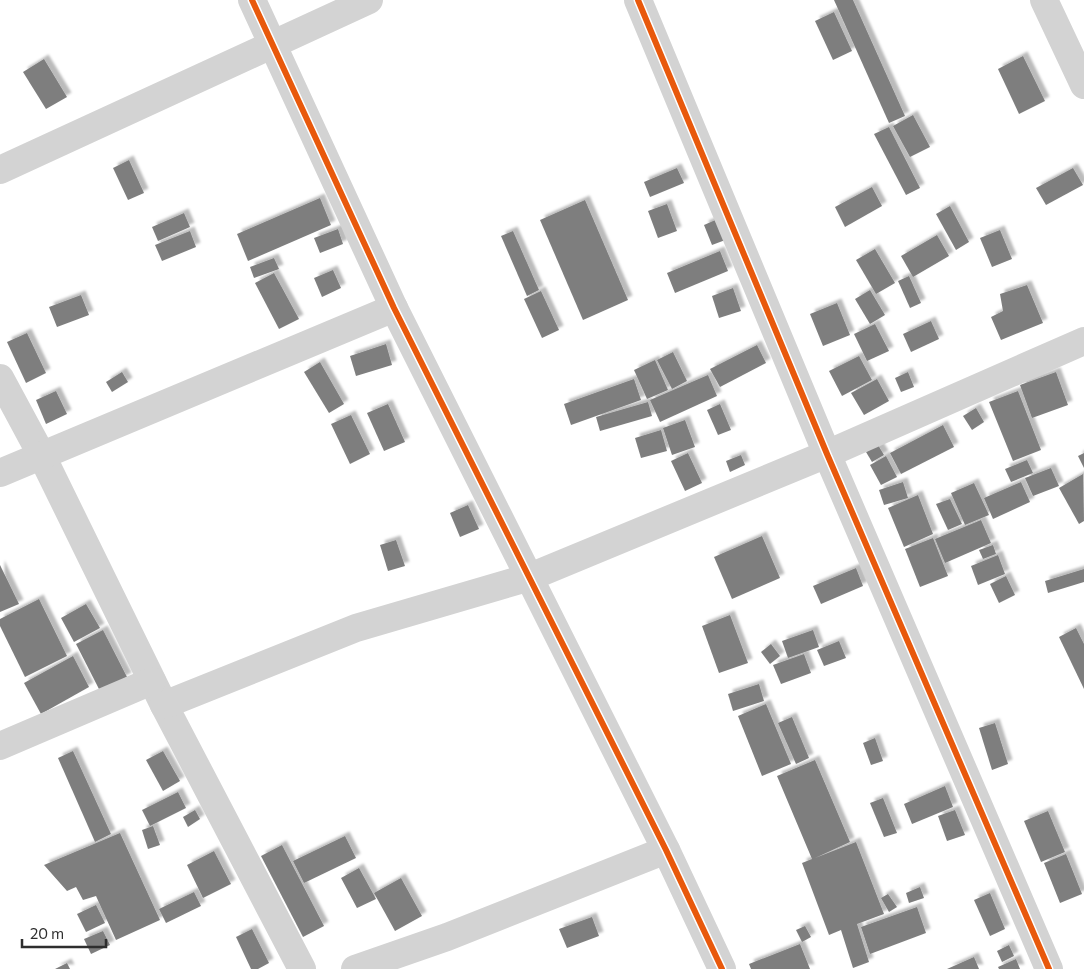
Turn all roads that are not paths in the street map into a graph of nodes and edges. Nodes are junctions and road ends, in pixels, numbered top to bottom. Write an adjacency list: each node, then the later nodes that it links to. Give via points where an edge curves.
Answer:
1 (252, 0): 5 (street)
2 (369, 0): 5 (street)
3 (638, 0): 11 (street)
4 (1044, 0): 6 (street)
5 (273, 43): 7 (street); 8 (street)
6 (1084, 85)
7 (0, 170)
8 (394, 308): 12 (street); 14 (street)
9 (1084, 341): 11 (street)
10 (0, 378): 12 (street)
11 (827, 454): 14 (street); 22 (street)
12 (42, 456): 13 (street); 15 (street)
13 (0, 473)
14 (530, 577): 16 (street, via 356,628); 18 (street)
15 (152, 681): 16 (street); 17 (street)
16 (164, 705): 19 (street)
17 (0, 746)
18 (666, 850): 20 (street, via 447,937); 21 (street)
19 (302, 969)
20 (355, 969)
21 (722, 969)
22 (1049, 969)

